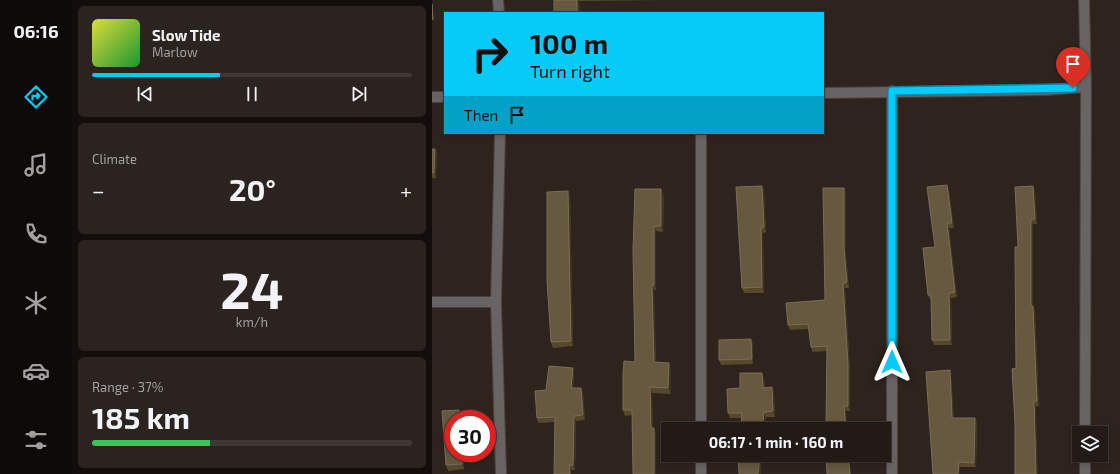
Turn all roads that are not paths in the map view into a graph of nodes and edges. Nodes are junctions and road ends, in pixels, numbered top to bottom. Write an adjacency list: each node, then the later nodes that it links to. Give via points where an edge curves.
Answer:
1 (498, 0): 3 (street)
2 (1084, 0): 4 (street)
3 (498, 12)
4 (1086, 87): 5 (street, via 1046,90); 14 (street)
5 (892, 91): 6 (street); 19 (street)
6 (824, 93)
7 (432, 97): 8 (street)
8 (444, 97)
9 (500, 134): 12 (street)
10 (701, 134): 13 (street)
11 (432, 302): 12 (street)
12 (496, 302): 17 (street)
13 (701, 422)
14 (1085, 426)
15 (701, 462): 18 (street)
16 (1085, 462): 20 (street)
17 (501, 474)
18 (701, 474)
19 (892, 474)
20 (1085, 474)

